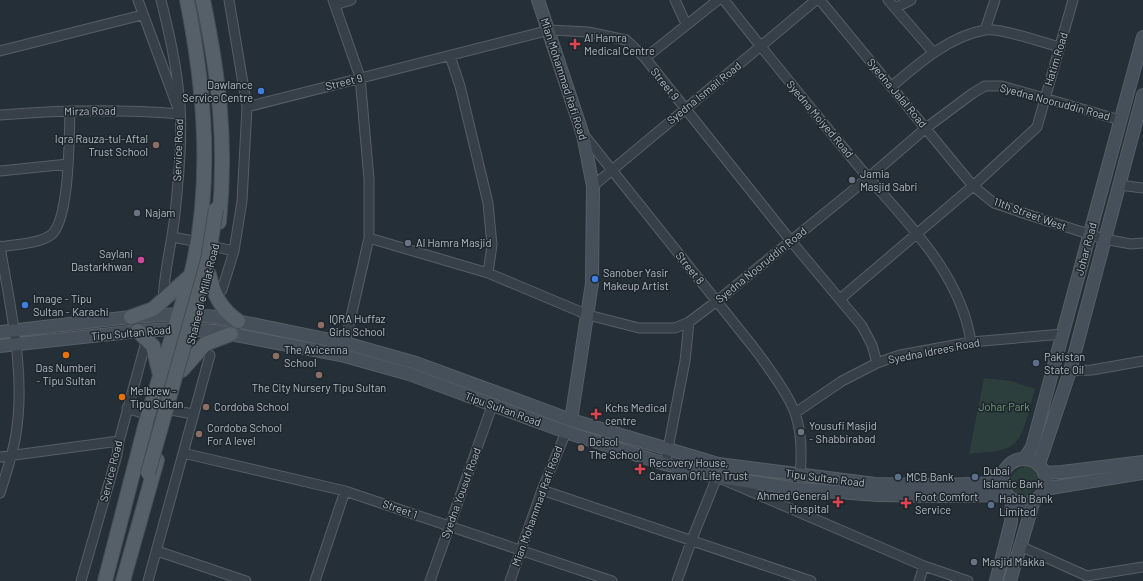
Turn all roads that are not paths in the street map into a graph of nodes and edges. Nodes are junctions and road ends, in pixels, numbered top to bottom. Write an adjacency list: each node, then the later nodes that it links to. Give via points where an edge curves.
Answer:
1 (138, 0): 19 (street)
2 (161, 0): 37 (street, Service Road, via 179,87)
3 (203, 0): 60 (main road, Shaheed e Millat Road, via 217,73 223,148)
4 (229, 0): 34 (street)
5 (351, 0): 17 (street)
6 (538, 0): 21 (main road, Mian Mohammad Rafi Road)
7 (675, 0): 20 (street)
8 (718, 0): 20 (street)
9 (724, 0): 24 (street, Syedna Moiyed Road)
10 (816, 0): 24 (street, Syedna Ismail Road)
11 (820, 0): 31 (street, Syedna Jalal Road)
12 (888, 0): 18 (street)
13 (911, 0): 18 (street)
14 (995, 0): 22 (street)
15 (1073, 0): 25 (street, Hatim Road)
16 (191, 3): 57 (main road, Shaheed e Millat Road, via 205,150 204,201); 112 (main road, via 208,110 212,209)
17 (334, 3): 30 (street)
18 (895, 8): 27 (street)
19 (142, 15): 26 (street); 37 (street)
20 (686, 24): 29 (street)
21 (550, 30): 28 (street, Street 9); 29 (street, Street 9, via 588,32 626,40); 42 (main road, Mian Mohammad Rafi Road)
22 (985, 30): 25 (street, via 1012,34); 27 (street)
23 (1143, 37): 39 (main road, Johar Road)
24 (761, 47): 35 (street, Syedna Ismail Road); 46 (street, Syedna Moiyed Road)
25 (1059, 47): 33 (street, Hatim Road)
26 (0, 51)
27 (933, 52): 31 (street)
28 (450, 56): 30 (street, Street 9); 62 (street, via 462,93 488,203 492,245)
29 (645, 58): 35 (street, Street 9)
30 (360, 77): 34 (street, Street 9); 54 (street, via 369,179)
31 (891, 87): 40 (street, Syedna Jalal Road)
32 (1143, 95): 41 (main road, Johar Road)
33 (1044, 98): 39 (street, Syedna Nooruddin Road); 40 (street, Syedna Nooruddin Road, via 1002,86 985,86); 49 (street, Hatim Road, via 1037,128)
34 (247, 106): 61 (street, via 245,171)
35 (685, 109): 44 (street, Syedna Ismail Road); 56 (street, Street 9)
36 (70, 111): 37 (street, Mirza Road); 38 (street, Mirza Road); 43 (street)
37 (180, 114): 53 (street, Service Road)
38 (0, 115)
39 (1119, 125): 41 (main road); 52 (main road, Johar Road)
40 (926, 128): 46 (street, Syedna Nooruddin Road); 49 (street, Syedna Jalal Road)
41 (1133, 133): 47 (main road, Johar Road)
42 (583, 135): 44 (street, Street 8); 48 (main road, Mian Mohammad Rafi Road)
43 (68, 164): 45 (street); 59 (street, via 61,217 52,233 43,239)
44 (610, 170): 48 (street, Syedna Ismail Road); 68 (street, Street 8)
45 (0, 171)
46 (868, 178): 51 (street, Syedna Moiyed Road); 56 (street, Syedna Nooruddin Road)
47 (1119, 185): 50 (street); 55 (main road, Johar Road)
48 (593, 186): 70 (main road, Mian Mohammad Rafi Road, via 592,283)
49 (973, 186): 51 (street, Hatim Road); 52 (street, 11th Street West, via 994,203)
50 (1143, 188)
51 (917, 233): 66 (street, Hatim Road); 81 (street, Syedna Moiyed Road, via 948,278 963,307)
52 (1090, 234): 55 (street, 11th Street West); 79 (main road, Johar Road)
53 (173, 237): 57 (street); 67 (street, Service Road)
54 (369, 238): 62 (street, Syedna Nooruddin Road); 83 (street)
55 (1104, 239): 58 (street, 11th Street West, via 1131,244); 91 (main road, Johar Road)
56 (791, 241): 66 (street, Street 9); 68 (street, Syedna Nooruddin Road)
57 (198, 242): 64 (main road, Shaheed e Millat Road)
58 (1143, 243)
59 (0, 246): 75 (street)
60 (216, 247): 61 (street); 63 (main road, Shaheed e Millat Road)
61 (234, 251): 65 (street)
62 (488, 273): 70 (street, Syedna Nooruddin Road)
63 (209, 274): 71 (main road, Shaheed e Millat Road); 73 (main road, via 216,298 227,313)
64 (191, 275): 67 (main road); 69 (main road, Shaheed e Millat Road)
65 (222, 290)
66 (840, 299): 89 (street, Street 9, via 862,326 872,344)
67 (163, 301): 72 (main road, via 153,309)
68 (717, 301): 74 (street, Syedna Nooruddin Road); 97 (street, Street 8, via 754,348)
69 (181, 309): 71 (main road, via 192,311); 72 (main road, Tipu Sultan Road); 76 (main road, Shaheed e Millat Road)
70 (588, 315): 74 (street, Syedna Nooruddin Road, via 639,328 674,328); 100 (main road, Mian Mohammad Rafi Road)
71 (197, 316): 73 (main road, Tipu Sultan Road); 76 (main road, Tipu Sultan Road); 78 (main road, Tipu Sultan Road); 86 (main road, Shaheed e Millat Road)
72 (131, 317): 75 (main road, Tipu Sultan Road)
73 (238, 321): 83 (main road, Tipu Sultan Road)
74 (689, 322): 103 (street, via 685,361)
75 (13, 329): 77 (main road, Tipu Sultan Road); 82 (street)
76 (176, 329): 80 (main road, Tipu Sultan Road); 85 (main road, Shaheed e Millat Road)
77 (0, 332)
78 (230, 334): 90 (main road, via 205,344); 94 (main road, Tipu Sultan Road, via 341,355 409,374)
79 (1063, 334): 81 (street, Syedna Idrees Road); 107 (main road, Johar Road, via 1032,447)
80 (142, 335): 82 (main road, Tipu Sultan Road); 92 (main road, via 153,346); 95 (street, Service Road)
81 (971, 342): 89 (street, Syedna Idrees Road)
82 (15, 343): 84 (main road, Tipu Sultan Road); 105 (street, via 19,408)
83 (345, 343): 93 (main road, Tipu Sultan Road, via 416,363)
84 (0, 346)
85 (169, 349): 86 (main road, via 176,345); 92 (main road, Shaheed e Millat Road)
86 (188, 351): 90 (main road, Shaheed e Millat Road)
87 (210, 355): 98 (street)
88 (1143, 361): 91 (street)
89 (876, 362): 97 (street, Syedna Idrees Road, via 842,381)
90 (182, 370): 96 (main road, Shaheed e Millat Road)
91 (1070, 371): 111 (main road, Johar Road)
92 (160, 376): 99 (main road, Shaheed e Millat Road)
93 (498, 392): 94 (main road); 100 (main road, Tipu Sultan Road)
94 (492, 406): 101 (main road, Tipu Sultan Road); 123 (street, Syedna Yousuf Road)
95 (127, 408): 99 (street); 102 (street, Service Road)
96 (171, 410): 98 (street); 137 (main road, Shaheed e Millat Road)
97 (795, 413): 114 (street, Street 8, via 802,453)
98 (193, 414): 104 (street)
99 (148, 415): 134 (main road, Shaheed e Millat Road)
100 (571, 420): 103 (main road, Tipu Sultan Road)
101 (566, 432): 109 (main road, Tipu Sultan Road); 118 (street, Mian Mohammad Rafi Road)
102 (119, 441): 105 (street); 133 (street, Service Road)
103 (666, 450): 109 (street); 110 (main road, Tipu Sultan Road)
104 (183, 453): 119 (street, Street 1); 127 (street)
105 (12, 454): 106 (street); 120 (street)
106 (0, 458)
107 (1025, 458): 111 (main road); 116 (main road, via 1007,465)
108 (1143, 462): 111 (main road, via 1062,472)
109 (665, 464): 115 (main road, Tipu Sultan Road)
110 (718, 464): 114 (main road, Tipu Sultan Road); 115 (main road)
111 (1042, 469): 117 (main road)
112 (144, 471): 135 (main road); 136 (main road)
113 (1143, 473): 117 (main road)
114 (800, 475): 116 (main road, Tipu Sultan Road, via 875,484)
115 (718, 478): 121 (main road, Tipu Sultan Road, via 799,489 877,495); 124 (street); 128 (street)
116 (1001, 483): 121 (main road)
117 (1044, 489): 122 (main road)
118 (542, 490): 124 (street); 126 (street, Mian Mohammad Rafi Road)
119 (345, 491): 123 (street, Street 1); 140 (street)
120 (0, 493)
121 (1010, 498): 122 (main road, via 1019,502); 131 (main road, via 1011,522)
122 (1034, 500): 125 (main road)
123 (450, 526): 126 (street, Street 1); 141 (street, Syedna Yousuf Road)
124 (692, 540): 144 (street); 145 (street)
125 (1020, 546): 130 (street); 132 (main road)
126 (520, 549): 142 (street, Mian Mohammad Rafi Road); 143 (street, Street 1)
127 (157, 551): 138 (street); 139 (street)
128 (924, 566): 146 (street); 147 (street)
129 (1143, 567): 130 (street)
130 (1087, 579)
131 (997, 580): 132 (main road)
132 (1010, 580)
133 (81, 581)
134 (105, 581)
135 (108, 581)
136 (118, 581)
137 (122, 581)
138 (148, 581)
139 (243, 581)
140 (315, 581)
141 (430, 581)
142 (510, 581)
143 (612, 581)
144 (677, 581)
145 (810, 581)
146 (919, 581)
147 (968, 581)

